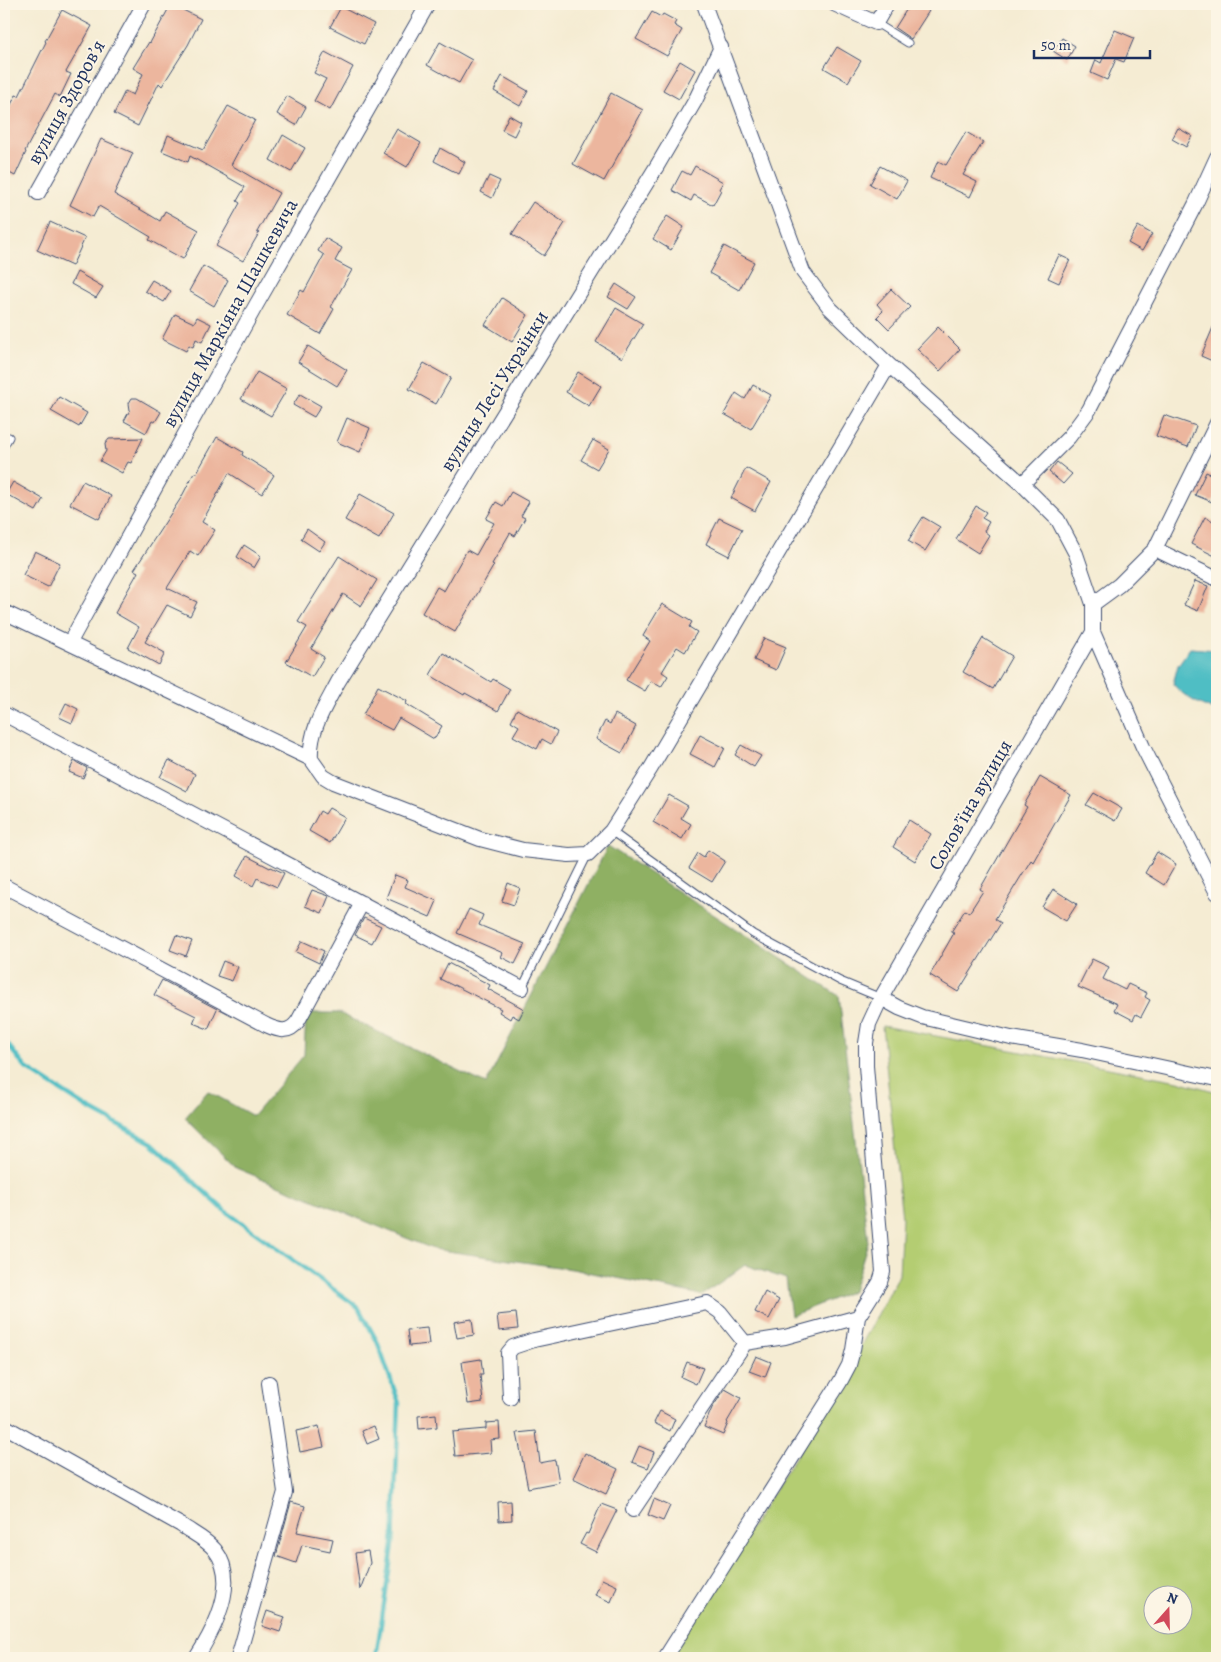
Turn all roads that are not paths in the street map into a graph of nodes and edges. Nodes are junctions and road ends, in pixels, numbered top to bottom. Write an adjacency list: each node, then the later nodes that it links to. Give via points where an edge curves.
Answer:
1 (144, 4): 10 (street, вулиця Здоровʼя)
2 (428, 4): 21 (street, вулиця Маркіяна Шашкевича, via 254,307)
3 (704, 4): 8 (street)
4 (834, 4): 6 (street)
5 (887, 4): 6 (street)
6 (876, 23): 7 (lane)
7 (908, 43)
8 (721, 48): 11 (street, via 802,272 830,308); 23 (street, вулиця Лесі Українки, via 657,166 338,682 317,722 310,744)
9 (1217, 157): 15 (street, via 1088,410 1069,437)
10 (38, 193)
11 (889, 365): 15 (street); 24 (street)
12 (1217, 423): 16 (street)
13 (9, 437): 14 (lane)
14 (4, 446)
15 (1022, 484): 18 (street, via 1058,520 1076,554)
16 (1155, 550): 17 (street); 18 (street, via 1119,585)
17 (1217, 580)
18 (1093, 604): 20 (street)
19 (4, 612): 21 (street)
20 (1093, 632): 27 (street, via 1143,747); 30 (street, Соловʼїна вулиця)
21 (70, 642): 23 (street)
22 (4, 714): 28 (street)
23 (311, 759): 25 (street, via 323,776 333,782 480,839 523,850)
24 (611, 831): 25 (street); 30 (lane, via 753,934 840,981)
25 (588, 854): 29 (lane)
26 (4, 886): 28 (street, via 282,1031 289,1030 298,1021)
27 (1217, 893)
28 (362, 903): 29 (street)
29 (522, 988)
30 (881, 998): 31 (street, via 922,1017); 32 (street, Соловʼїна вулиця, via 870,1024 866,1066 884,1272)
31 (1217, 1079)
32 (858, 1317): 33 (street, via 785,1337); 40 (street, via 849,1365 840,1382)
33 (745, 1343): 35 (street, via 720,1312 707,1303 534,1340 513,1347 508,1353); 37 (street)
34 (269, 1383): 39 (street, via 285,1492)
35 (510, 1398)
36 (4, 1426): 38 (street, via 180,1525 215,1551 225,1573 224,1594 214,1628)
37 (633, 1510)
38 (196, 1658)
39 (238, 1658)
40 (665, 1658)

